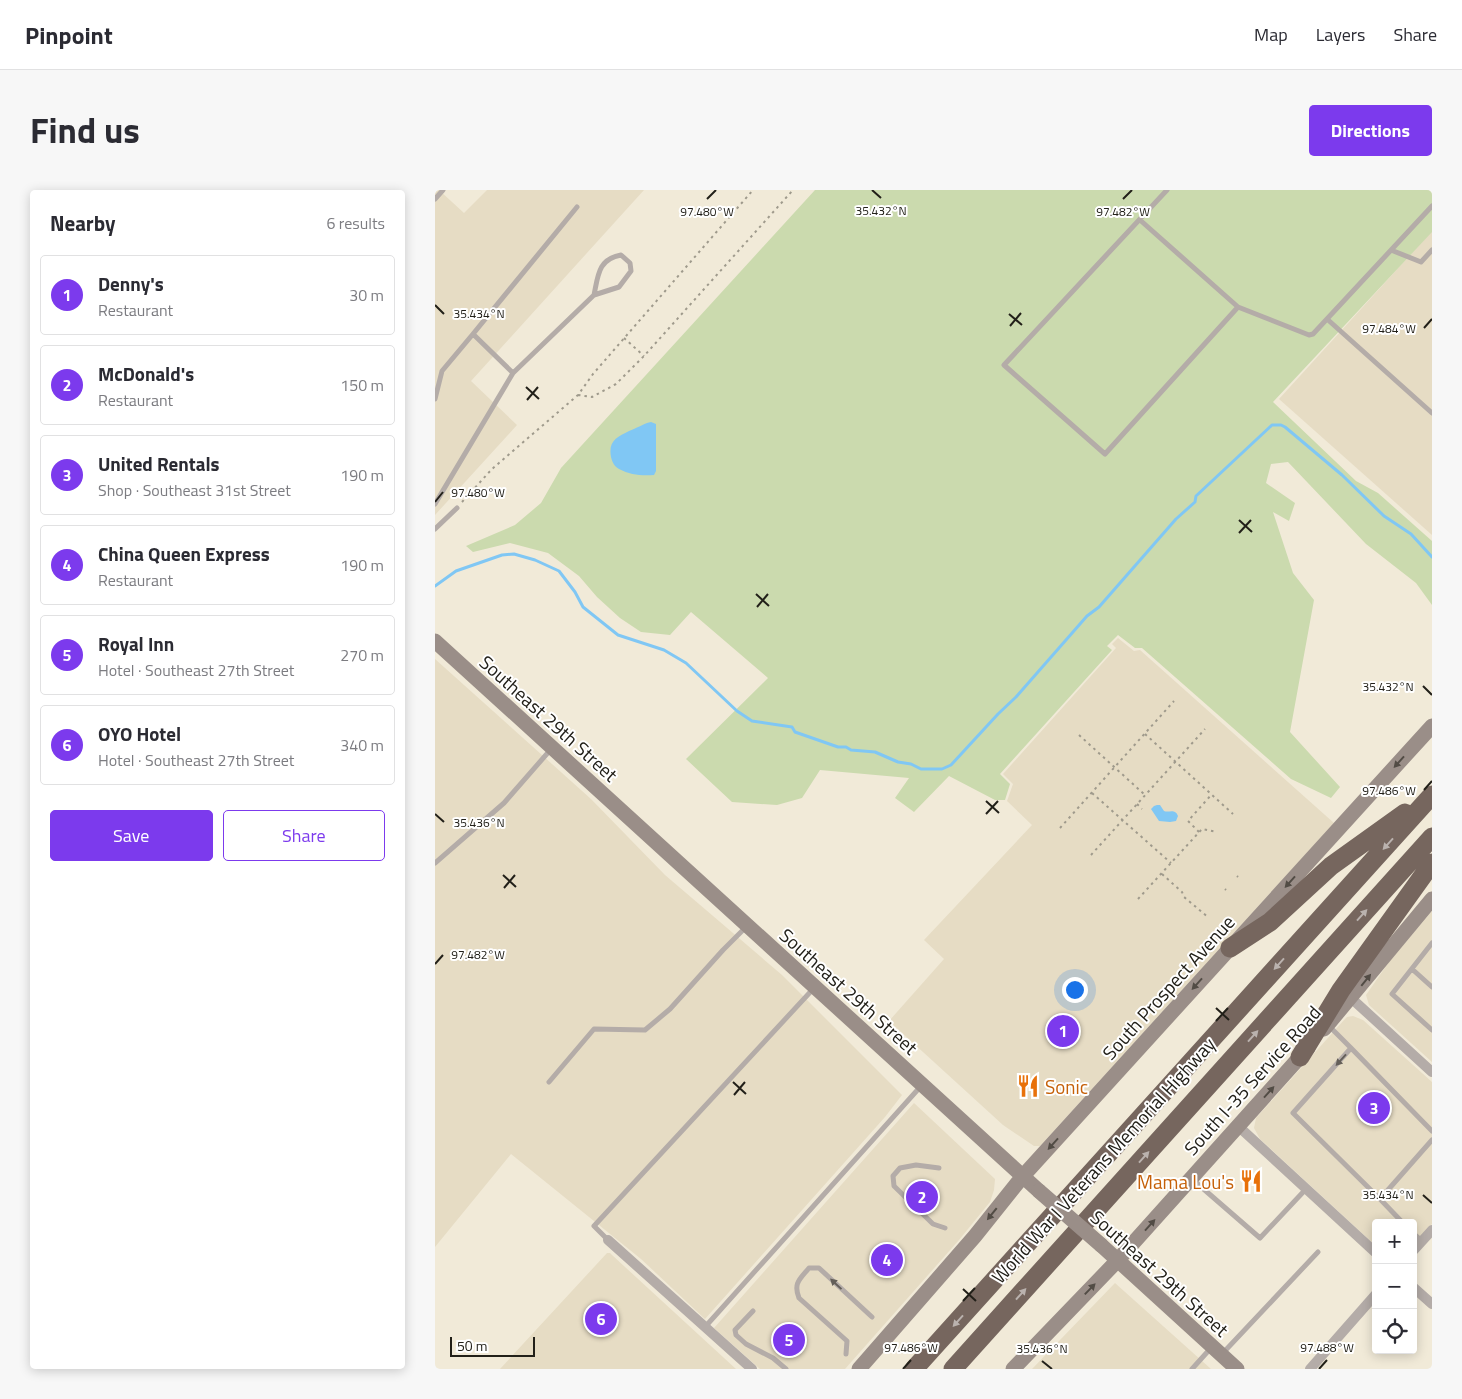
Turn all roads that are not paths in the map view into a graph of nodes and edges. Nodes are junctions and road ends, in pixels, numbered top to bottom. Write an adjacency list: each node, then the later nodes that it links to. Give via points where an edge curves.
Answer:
1 (443, 190): 3 (lane)
2 (1167, 190): 6 (lane)
3 (435, 199)
4 (1432, 206): 7 (lane)
5 (577, 207): 12 (lane)
6 (1140, 220): 10 (lane); 10 (lane, via 1004,365 1097,448 1105,454)
7 (1391, 250): 8 (lane, via 1421,262); 11 (lane)
8 (1432, 250)
9 (594, 295): 9 (lane, via 619,287 631,271 630,262 621,255 611,256 601,267); 13 (lane)
10 (1238, 307): 11 (lane, via 1309,335)
11 (1327, 319): 15 (lane)
12 (473, 334): 13 (lane); 14 (lane, via 442,372)
13 (513, 373): 16 (lane)
14 (435, 399)
15 (1432, 413)
16 (435, 504)
17 (457, 508): 18 (lane)
18 (435, 529)
19 (435, 640): 21 (main road, Southeast 29th Street)
20 (1432, 726): 29 (main road, South Prospect Avenue, one-way to 29)
21 (552, 748): 24 (lane, via 504,803); 27 (main road, Southeast 29th Street)
22 (1432, 794): 29 (highway, via 1331,866 1269,922); 72 (highway, World War I Veterans Memorial Highway, one-way to 72)
23 (1432, 838): 73 (highway, World War I Veterans Memorial Highway, one-way to 23)
24 (435, 863)
25 (1432, 863): 37 (highway, via 1341,990)
26 (1432, 899): 33 (main road, South I-35 Service Road, one-way to 26)
27 (747, 926): 31 (main road, Southeast 29th Street); 39 (lane, via 670,1009 645,1030 594,1029)
28 (1432, 943): 30 (lane)
29 (1230, 948): 45 (main road, South Prospect Avenue, one-way to 45)
30 (1412, 968): 32 (lane); 35 (lane, via 1392,994)
31 (814, 987): 40 (main road, Southeast 29th Street); 53 (lane, via 594,1226)
32 (1432, 987)
33 (1351, 998): 34 (main road, South I-35 Service Road); 38 (street)
34 (1328, 1025): 36 (lane); 37 (main road, South I-35 Service Road)
35 (1432, 1030)
36 (1351, 1048): 42 (lane); 48 (lane, one-way to 48, via 1293,1113)
37 (1300, 1057): 41 (main road, South I-35 Service Road, one-way to 37)
38 (1432, 1072)
39 (549, 1082)
40 (922, 1085): 45 (main road, Southeast 29th Street); 64 (lane)
41 (1238, 1126): 46 (main road, South I-35 Service Road); 47 (street)
42 (1432, 1131)
43 (1432, 1140): 48 (lane)
44 (939, 1168): 50 (lane, via 916,1165 900,1168 893,1176 894,1186 933,1224)
45 (1023, 1176): 58 (main road, Southeast 29th Street, bridge); 71 (main road, South Prospect Avenue, one-way to 71)
46 (1191, 1179): 47 (lane, via 1260,1238); 58 (main road, South I-35 Service Road, one-way to 46)
47 (1306, 1189): 56 (street)
48 (1380, 1199): 49 (lane)
49 (1399, 1219)
50 (945, 1228)
51 (1432, 1230): 54 (street)
52 (1417, 1237): 54 (lane)
53 (608, 1240): 64 (street)
54 (1422, 1241): 55 (street)
55 (1417, 1247)
56 (1372, 1249)
57 (1318, 1252): 66 (lane)
58 (1117, 1261): 66 (main road, Southeast 29th Street); 74 (main road, South I-35 Service Road, one-way to 58)
59 (1417, 1291): 61 (street)
60 (1372, 1298): 77 (street)
61 (1432, 1304)
62 (753, 1311): 65 (lane, via 735,1330)
63 (872, 1317): 68 (lane, one-way to 68, via 819,1268 809,1268 799,1280 796,1290 799,1298 847,1341)
64 (705, 1327): 67 (street)
65 (746, 1344): 67 (lane); 70 (lane)
66 (1217, 1351): 75 (lane); 76 (main road, Southeast 29th Street)
67 (735, 1354): 69 (street)
68 (846, 1354)
69 (752, 1369)
70 (786, 1369)
71 (859, 1369)
72 (914, 1369)
73 (953, 1369)
74 (1013, 1369)
75 (1192, 1369)
76 (1237, 1369)
77 (1309, 1369)

